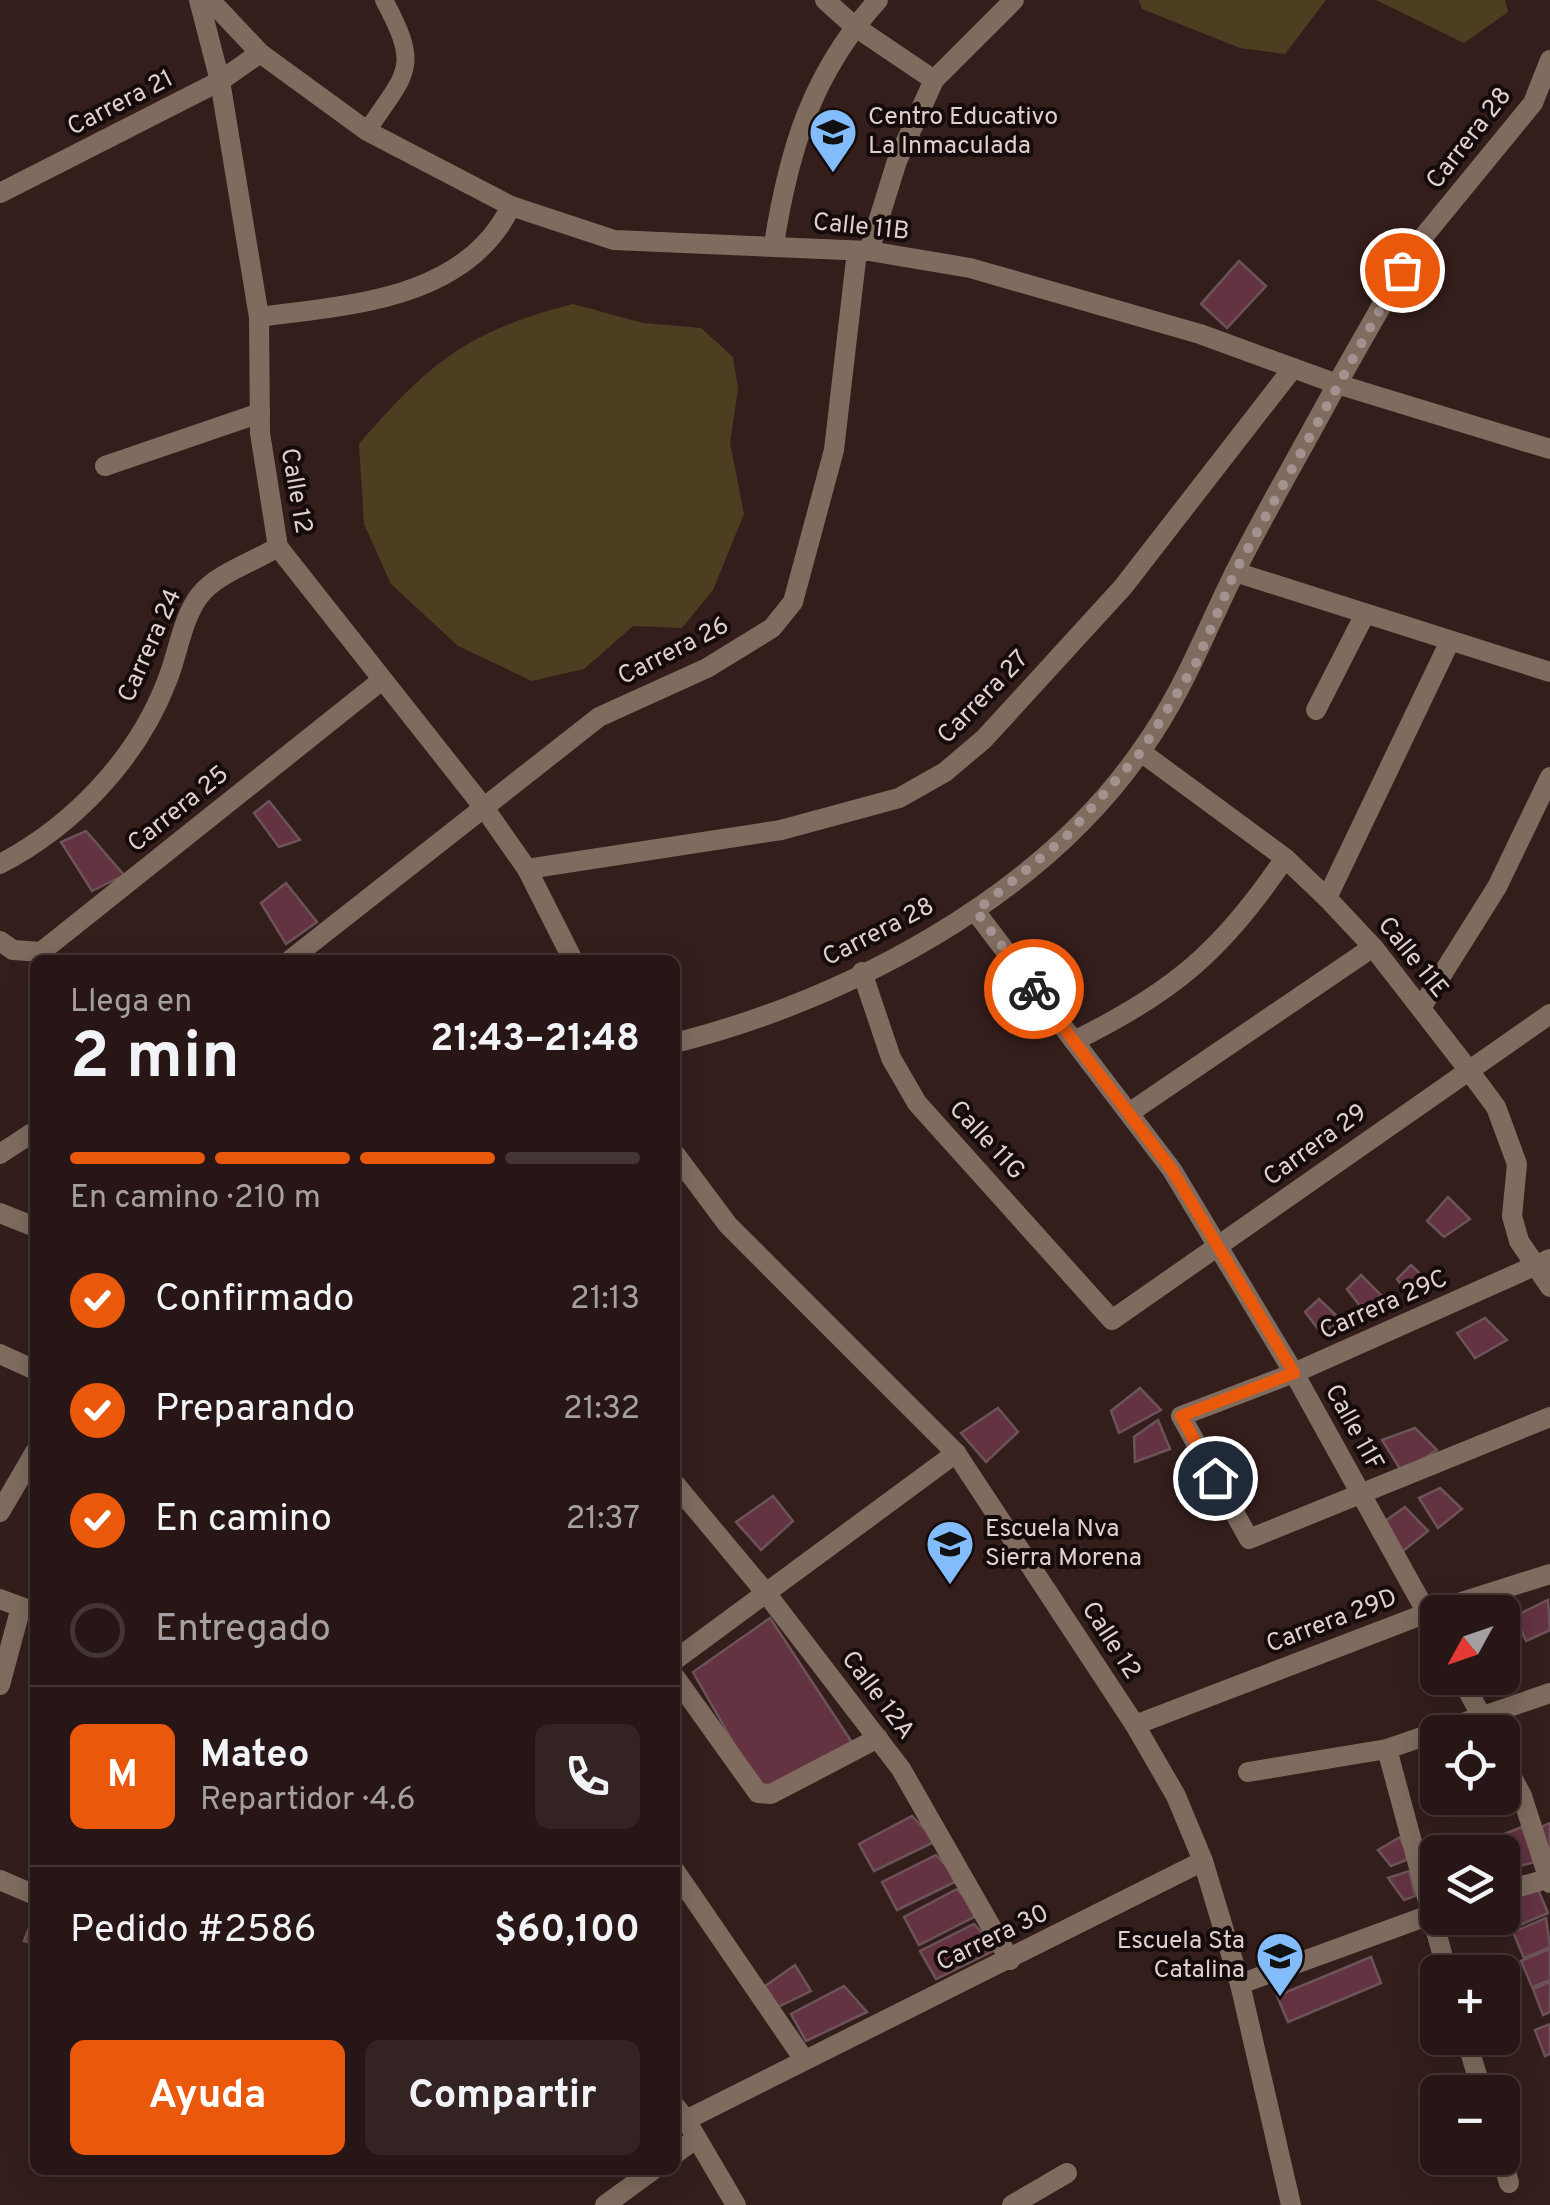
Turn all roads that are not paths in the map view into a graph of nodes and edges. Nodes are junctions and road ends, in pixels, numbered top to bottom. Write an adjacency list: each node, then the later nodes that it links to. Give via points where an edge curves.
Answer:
1 (199, 0): 11 (street, Calle 12)
2 (210, 0): 8 (street, Calle 11B)
3 (384, 0): 12 (street, via 408,48 407,71)
4 (825, 0): 7 (street)
5 (878, 0): 7 (street)
6 (1014, 0): 10 (street, Carrera 26)
7 (854, 26): 10 (street); 15 (street, via 814,93 786,166)
8 (260, 53): 11 (street, Carrera 21); 12 (street, Calle 11B)
9 (1550, 60): 19 (street, Carrera 28, via 1532,103 1416,248)
10 (934, 80): 16 (street, Carrera 26)
11 (220, 81): 13 (street, Carrera 21); 17 (street, Calle 12)
12 (367, 131): 14 (street, Calle 11B)
13 (0, 193)
14 (511, 206): 15 (street, Calle 11B, via 614,240); 17 (street, via 500,230 441,278 383,301)
15 (774, 244): 16 (street, Calle 11B)
16 (863, 251): 18 (street, Calle 11B, via 970,268); 32 (street, Carrera 26, via 834,450 793,602 772,628 707,668 599,716)
17 (259, 317): 20 (street, Calle 12)
18 (1293, 368): 19 (street, Calle 11B); 35 (street, Carrera 27, via 1123,587 984,739 945,772 899,798 780,830)
19 (1337, 384): 21 (street, Calle 11B); 24 (street, Carrera 28)
20 (260, 413): 22 (street); 23 (street, Calle 12)
21 (1550, 449)
22 (105, 466)
23 (278, 548): 28 (street, Calle 12); 34 (street, Carrera 24, via 203,591 166,685 110,778 54,830)
24 (1235, 572): 25 (street); 30 (street, Carrera 28, via 1196,663)
25 (1366, 614): 26 (street); 29 (street)
26 (1450, 641): 27 (street); 36 (street)
27 (1550, 672)
28 (382, 680): 32 (street, Calle 12); 38 (street, Carrera 25, via 41,952 13,950)
29 (1316, 710)
30 (1141, 752): 33 (street, Calle 11E); 37 (street, Carrera 28, via 1065,838)
31 (1550, 777): 43 (street, via 1498,887)
32 (485, 809): 35 (street, Calle 12); 40 (street, Carrera 26)
33 (1285, 858): 36 (street, Calle 11E); 46 (street, via 1245,917 1196,968 1138,1010)
34 (0, 864)
35 (527, 870): 41 (street, Calle 12)
36 (1327, 898): 39 (street, Calle 11E)
37 (976, 911): 42 (street, Carrera 28); 46 (street, Calle 11F)
38 (0, 941)
39 (1374, 947): 43 (street, Calle 11E); 48 (street)
40 (296, 955)
41 (571, 955)
42 (862, 972): 45 (street, Carrera 28, via 746,1024); 57 (street, Calle 11G, via 891,1058 916,1103)
43 (1422, 1008): 47 (street, Calle 11E)
44 (1550, 1014): 47 (street, Carrera 29)
45 (680, 1041)
46 (1074, 1042): 48 (street, Calle 11F)
47 (1467, 1068): 54 (street, Carrera 29); 55 (street, Calle 11E, via 1496,1107 1517,1164 1512,1216 1519,1241)
48 (1129, 1112): 54 (street, Calle 11F)
49 (30, 1134): 50 (street)
50 (0, 1154)
51 (680, 1161): 62 (street, Calle 12, via 728,1225)
52 (0, 1213): 53 (street)
53 (30, 1226)
54 (1217, 1247): 57 (street, Carrera 29); 60 (street, Calle 11F)
55 (1544, 1262): 56 (street, Calle 11E); 60 (street, Carrera 29C)
56 (1550, 1287)
57 (1112, 1320)
58 (0, 1354): 59 (street)
59 (30, 1368)
60 (1294, 1373): 65 (street, Calle 11F); 65 (street, Carrera 29C, via 1181,1416 1249,1540)
61 (1550, 1417): 65 (street)
62 (956, 1453): 68 (street); 79 (street, Calle 12)
63 (30, 1461): 66 (street)
64 (680, 1490): 68 (street, Calle 12A)
65 (1362, 1494): 71 (street, Calle 11F)
66 (0, 1512)
67 (1550, 1574): 69 (street, Carrera 29D)
68 (766, 1593): 74 (street); 80 (street, Calle 12A)
69 (1482, 1595)
70 (0, 1599): 72 (street)
71 (1420, 1599)
72 (28, 1610): 76 (street)
73 (1420, 1615): 79 (street, Carrera 29D)
74 (680, 1656)
75 (680, 1684): 80 (street, via 758,1793 770,1794)
76 (0, 1685)
77 (1550, 1693): 78 (street)
78 (1506, 1715)
79 (1135, 1724): 85 (street, Calle 12)
80 (878, 1738): 93 (street, Calle 12A)
81 (1420, 1741): 82 (street)
82 (1388, 1749): 83 (street); 86 (street)
83 (1248, 1772)
84 (1520, 1792): 89 (street)
85 (1204, 1862): 93 (street, Carrera 30); 94 (street, Calle 12)
86 (1420, 1863)
87 (680, 1878): 95 (street)
88 (0, 1880): 91 (street)
89 (1550, 1880): 90 (street)
90 (1520, 1888)
91 (30, 1892)
92 (1420, 1918): 94 (street)
93 (1010, 1960): 95 (street, Carrera 30)
94 (1240, 1984): 104 (street, Calle 12)
95 (803, 2058): 96 (street, Carrera 30)
96 (685, 2122): 102 (street)
97 (1067, 2173): 103 (street)
98 (646, 2175): 101 (street)
99 (1507, 2175): 100 (street)
100 (1509, 2183)
101 (605, 2205)
102 (736, 2205)
103 (1012, 2205)
104 (1291, 2205)

